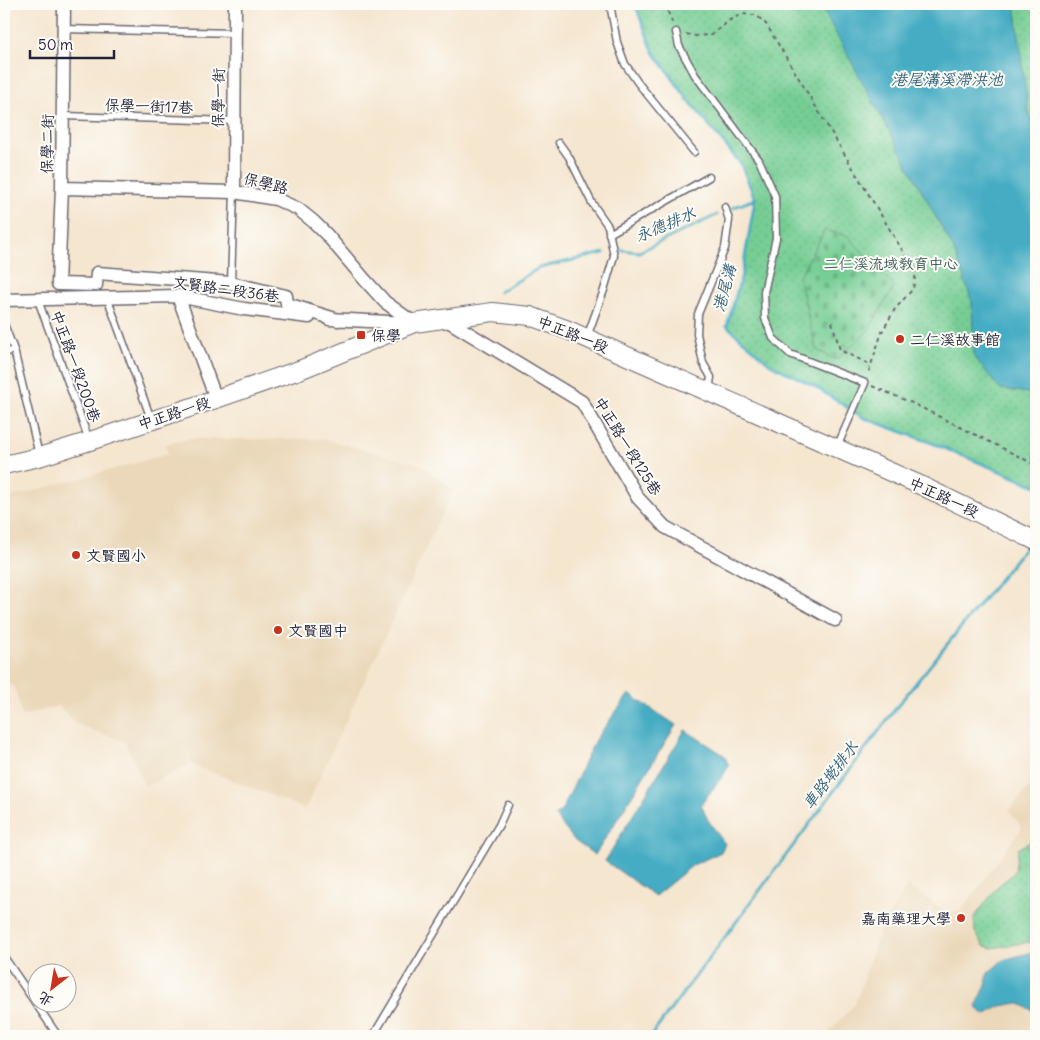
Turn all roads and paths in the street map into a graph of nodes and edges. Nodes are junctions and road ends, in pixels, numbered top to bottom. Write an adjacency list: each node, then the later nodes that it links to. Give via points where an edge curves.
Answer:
1 (64, 4): 7 (street, 保學二街)
2 (235, 4): 9 (street, 保學一街)
3 (610, 4): 13 (lane, via 625,64)
4 (665, 4): 8 (path)
5 (1034, 4): 6 (path)
6 (1036, 23)
7 (64, 29): 9 (lane); 10 (street, 保學二街)
8 (676, 32): 32 (path, via 711,35 742,14 756,15 766,24 916,272 913,290 895,309 882,332); 33 (lane, via 679,46 695,75 759,160 775,196 776,238 764,292 765,318 773,338 790,354)
9 (235, 33): 11 (street, 保學一街)
10 (63, 116): 11 (lane, 保學一街17巷); 15 (street, 保學二街)
11 (234, 121): 16 (street, 保學一街)
12 (559, 143): 18 (lane, via 608,226)
13 (694, 152)
14 (709, 177): 18 (lane)
15 (62, 188): 16 (street, 保學路); 19 (street, 保學二街, via 58,284 96,285 97,273)
16 (234, 192): 19 (lane); 27 (street, 保學路, via 276,199 298,209 328,235 385,302)
17 (725, 208): 34 (lane, via 729,220 725,248 698,314 697,334 703,363 711,377)
18 (609, 234): 29 (lane, via 614,256)
19 (231, 283): 25 (street, via 286,296 287,304)
20 (178, 296): 21 (street, 文賢路二段36巷); 25 (street, 文賢路二段36巷, via 244,309); 35 (street)
21 (107, 297): 23 (street, 文賢路二段36巷); 36 (lane)
22 (4, 300): 23 (street, 文賢路二段36巷)
23 (38, 300): 37 (lane, 中正路一段200巷)
24 (445, 319): 27 (main road, 中正路一段); 29 (main road, 中正路一段, via 493,312 517,314 556,324); 43 (street, 中正路一段125巷, via 582,402 638,498 665,527)
25 (338, 320): 27 (street, 文賢路二段36巷)
26 (832, 322): 32 (path, via 840,350)
27 (414, 323): 35 (main road, 中正路一段, via 302,369)
28 (4, 324): 30 (lane)
29 (586, 338): 34 (main road, 中正路一段)
30 (14, 350): 31 (lane); 39 (lane)
31 (4, 353)
32 (871, 365): 33 (path)
33 (865, 383): 38 (lane); 40 (path)
34 (708, 392): 38 (main road, 中正路一段)
35 (216, 399): 36 (main road, 中正路一段)
36 (152, 420): 37 (main road, 中正路一段)
37 (90, 441): 39 (main road, 中正路一段)
38 (837, 448): 42 (main road, 中正路一段)
39 (39, 457): 41 (main road, 中正路一段)
40 (1036, 464)
41 (4, 465)
42 (1036, 541)
43 (835, 620)
44 (508, 805): 47 (lane)
45 (4, 957): 46 (lane)
46 (58, 1036)
47 (373, 1036)

